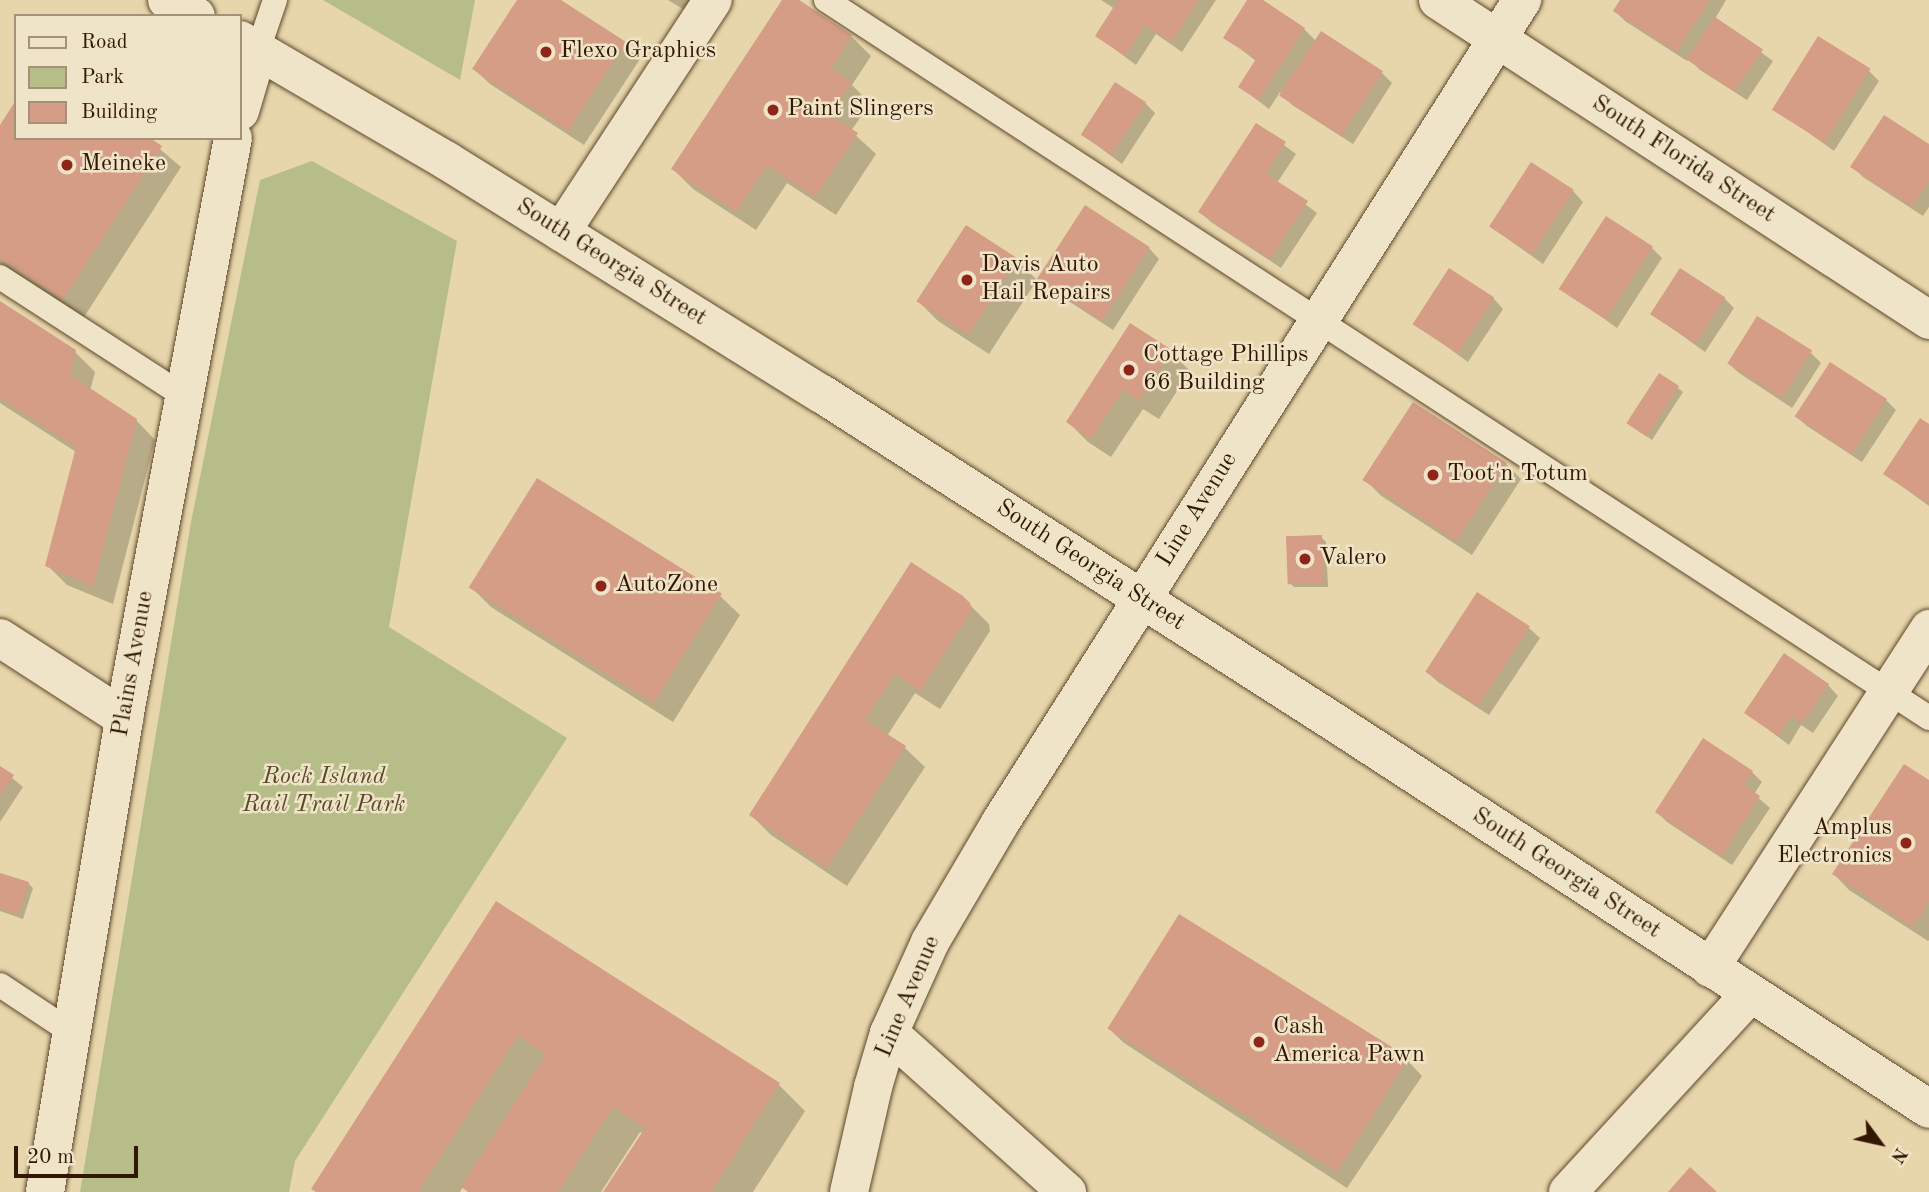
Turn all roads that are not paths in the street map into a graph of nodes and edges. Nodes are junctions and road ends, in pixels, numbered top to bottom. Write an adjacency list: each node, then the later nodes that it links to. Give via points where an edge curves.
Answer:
1 (167, 0): 7 (main road)
2 (275, 0): 9 (lane)
3 (713, 0): 12 (main road)
4 (825, 0): 14 (lane)
5 (1438, 0): 8 (main road, South Florida Street)
6 (1522, 0): 8 (main road, Line Avenue)
7 (192, 14)
8 (1497, 38): 14 (main road, Line Avenue); 15 (main road, South Florida Street)
9 (249, 45): 10 (main road); 12 (main road, South Georgia Street)
10 (242, 96)
11 (233, 140): 16 (main road, Plains Avenue)
12 (561, 232): 17 (main road, South Georgia Street)
13 (0, 276): 16 (lane)
14 (1320, 320): 17 (main road, Line Avenue); 20 (lane)
15 (1929, 320)
16 (184, 396): 21 (main road, Plains Avenue)
17 (1142, 598): 23 (main road, South Georgia Street); 27 (main road, Line Avenue, via 966,880 930,942)
18 (1929, 629): 20 (main road)
19 (0, 638): 21 (main road)
20 (1889, 692): 22 (lane); 23 (main road)
21 (124, 718): 26 (main road, Plains Avenue)
22 (1929, 718)
23 (1710, 968): 25 (main road, South Georgia Street)
24 (0, 985): 26 (lane)
25 (1750, 995): 28 (main road, South Georgia Street); 29 (main road)
26 (71, 1032): 30 (main road, Plains Avenue)
27 (889, 1033): 31 (main road, Line Avenue); 32 (main road)
28 (1929, 1109)
29 (1584, 1187)
30 (46, 1192)
31 (849, 1192)
32 (1067, 1192)

